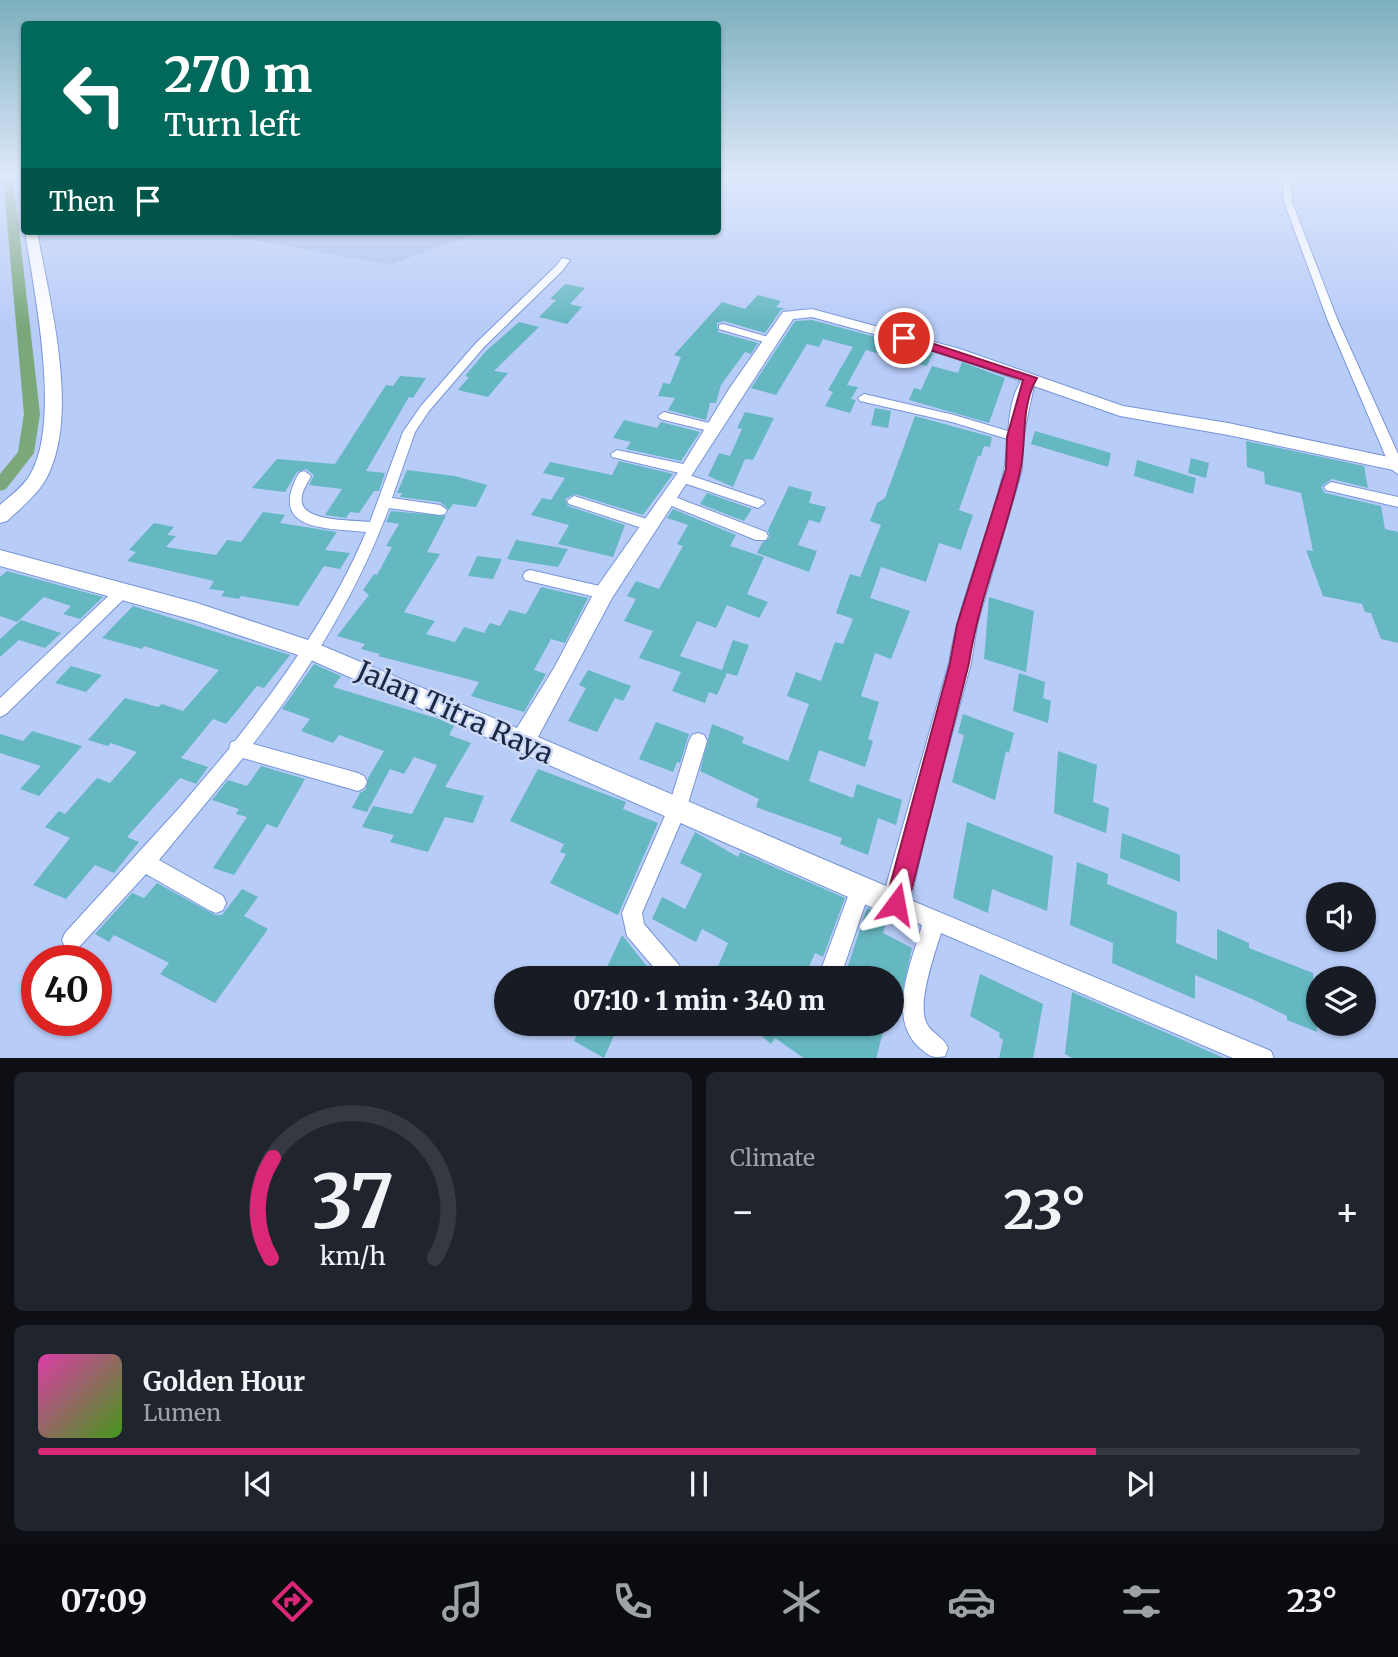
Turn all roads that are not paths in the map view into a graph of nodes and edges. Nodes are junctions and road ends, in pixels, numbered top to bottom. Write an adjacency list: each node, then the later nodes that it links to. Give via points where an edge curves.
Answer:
1 (1298, 226): 12 (street)
2 (32, 235): 22 (street, via 54,426 42,471)
3 (565, 260): 18 (street, via 481,341 421,413 409,432)
4 (723, 327): 5 (street)
5 (771, 341): 6 (street, via 788,314 804,312 956,352); 9 (street)
6 (1031, 378): 10 (street); 12 (street, via 1120,411)
7 (864, 398): 10 (street)
8 (664, 416): 9 (street)
9 (712, 428): 13 (street)
10 (1014, 437): 40 (street, via 1013,469 966,625)
11 (617, 454): 13 (street)
12 (1397, 466)
13 (686, 474): 16 (street); 20 (street)
14 (304, 476): 24 (street, via 292,500 302,515 314,521)
15 (1331, 487): 19 (street)
16 (667, 499): 23 (street); 25 (street)
17 (574, 501): 23 (street)
18 (383, 502): 21 (street); 24 (street)
19 (1398, 502)
20 (758, 503)
21 (440, 510)
22 (0, 516)
23 (648, 525): 29 (street)
24 (373, 527): 30 (street, via 352,579)
25 (761, 536)
26 (0, 558): 28 (street, Jalan Titra Raya)
27 (530, 576): 29 (street)
28 (123, 592): 30 (street, Jalan Titra Raya); 31 (street)
29 (604, 593): 32 (street)
30 (310, 650): 32 (street, Jalan Titra Raya); 34 (street)
31 (0, 709)
32 (522, 741): 36 (street, Jalan Titra Raya)
33 (698, 741): 36 (street)
34 (237, 748): 35 (street); 37 (street)
35 (358, 782)
36 (677, 810): 38 (street, Jalan Titra Raya); 43 (street, via 632,913 634,929)
37 (144, 862): 39 (street); 42 (street)
38 (860, 890): 40 (street, Jalan Titra Raya); 44 (street)
39 (216, 903)
40 (896, 904): 41 (street)
41 (934, 920): 45 (street, via 913,1015 918,1031); 46 (street)
42 (72, 940)
43 (667, 966)
44 (833, 966)
45 (937, 1048)
46 (1262, 1058)

